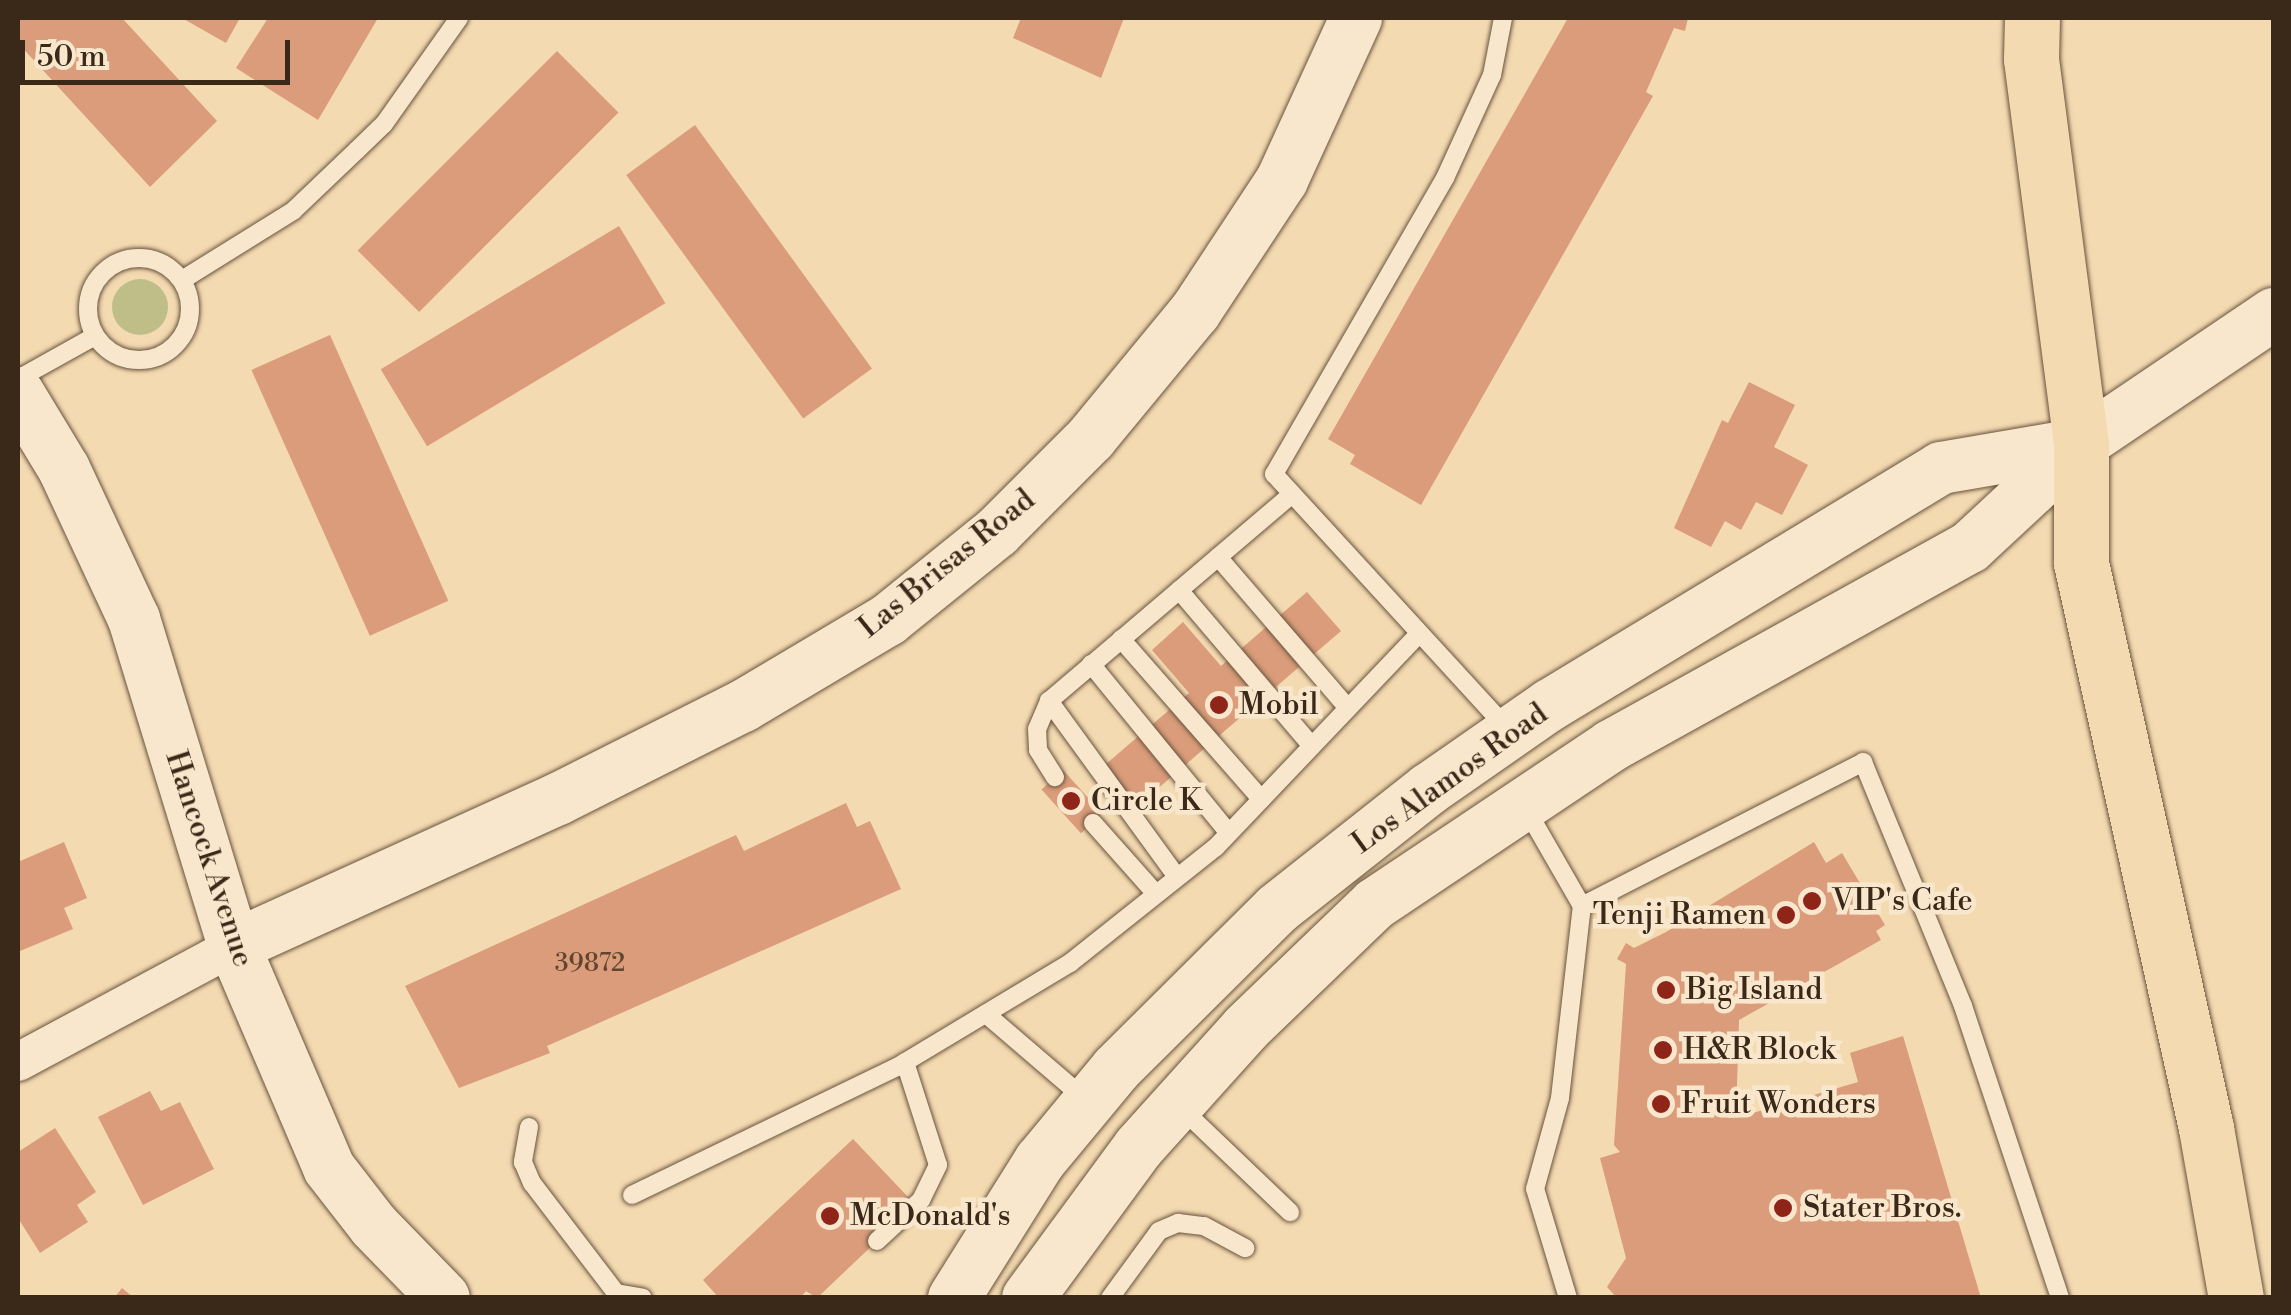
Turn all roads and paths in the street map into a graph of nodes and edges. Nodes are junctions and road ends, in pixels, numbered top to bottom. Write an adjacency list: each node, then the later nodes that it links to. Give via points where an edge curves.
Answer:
1 (460, 18): 5 (lane, via 384,124 344,162 292,210)
2 (1356, 18): 31 (main road, Las Brisas Road, via 1282,180 1195,312 1091,438 997,532 888,620 742,706 558,799)
3 (1502, 18): 11 (lane, via 1492,75 1444,178 1274,474)
4 (2032, 18): 10 (highway, via 2031,59)
5 (182, 280): 7 (lane, via 159,261 115,264 89,296); 7 (lane, via 189,321 163,354 126,358)
6 (2274, 314): 10 (main road, Los Alamos Road)
7 (95, 336): 8 (lane)
8 (18, 379)
9 (18, 394): 31 (main road, Hancock Avenue, via 64,469 134,619)
10 (2081, 444): 19 (main road, Los Alamos Road, via 1941,468); 23 (main road, Los Alamos Road, via 1970,547 1780,648); 50 (highway, via 2081,564 2206,1128)
11 (1292, 494): 12 (lane); 14 (lane)
12 (1218, 557): 13 (lane); 18 (lane)
13 (1179, 590): 15 (lane); 20 (lane)
14 (1419, 634): 18 (lane); 19 (lane)
15 (1121, 639): 16 (lane); 22 (lane)
16 (1091, 664): 17 (lane); 25 (lane)
17 (1049, 700): 21 (lane, via 1038,750); 26 (lane)
18 (1348, 708): 20 (lane)
19 (1512, 734): 27 (main road, Los Alamos Road); 29 (main road, via 1528,756 1383,870)
20 (1312, 746): 22 (lane)
21 (1054, 778)
22 (1261, 798): 25 (lane)
23 (1522, 803): 29 (main road, Los Alamos Road); 30 (lane)
24 (1093, 822): 28 (lane)
25 (1229, 833): 26 (lane)
26 (1177, 877): 28 (lane)
27 (1313, 880): 35 (main road, Los Alamos Road); 36 (main road, via 1288,943 1171,1064 1167,1086)
28 (1156, 894): 32 (lane, via 1070,963)
29 (1375, 904): 36 (main road, Los Alamos Road)
30 (1582, 906): 48 (lane, via 1560,1098 1534,1189); 49 (lane, via 1863,762 1963,1006)
31 (234, 946): 33 (street); 43 (main road, Hancock Avenue, via 329,1168)
32 (986, 1014): 34 (lane); 35 (lane)
33 (18, 1062)
34 (904, 1062): 38 (lane); 40 (lane, via 938,1165 921,1200)
35 (1089, 1103): 45 (main road, Los Alamos Road, via 1040,1161)
36 (1177, 1104): 39 (lane); 46 (main road, Los Alamos Road)
37 (529, 1127): 42 (lane, via 522,1162 532,1183)
38 (632, 1195)
39 (1290, 1212)
40 (878, 1241)
41 (1245, 1248): 47 (lane, via 1204,1226 1178,1223 1159,1231)
42 (618, 1295): 44 (lane)
43 (444, 1298)
44 (643, 1298)
45 (954, 1298)
46 (1028, 1298)
47 (1110, 1298)
48 (1568, 1298)
49 (2060, 1298)
50 (2236, 1298)

